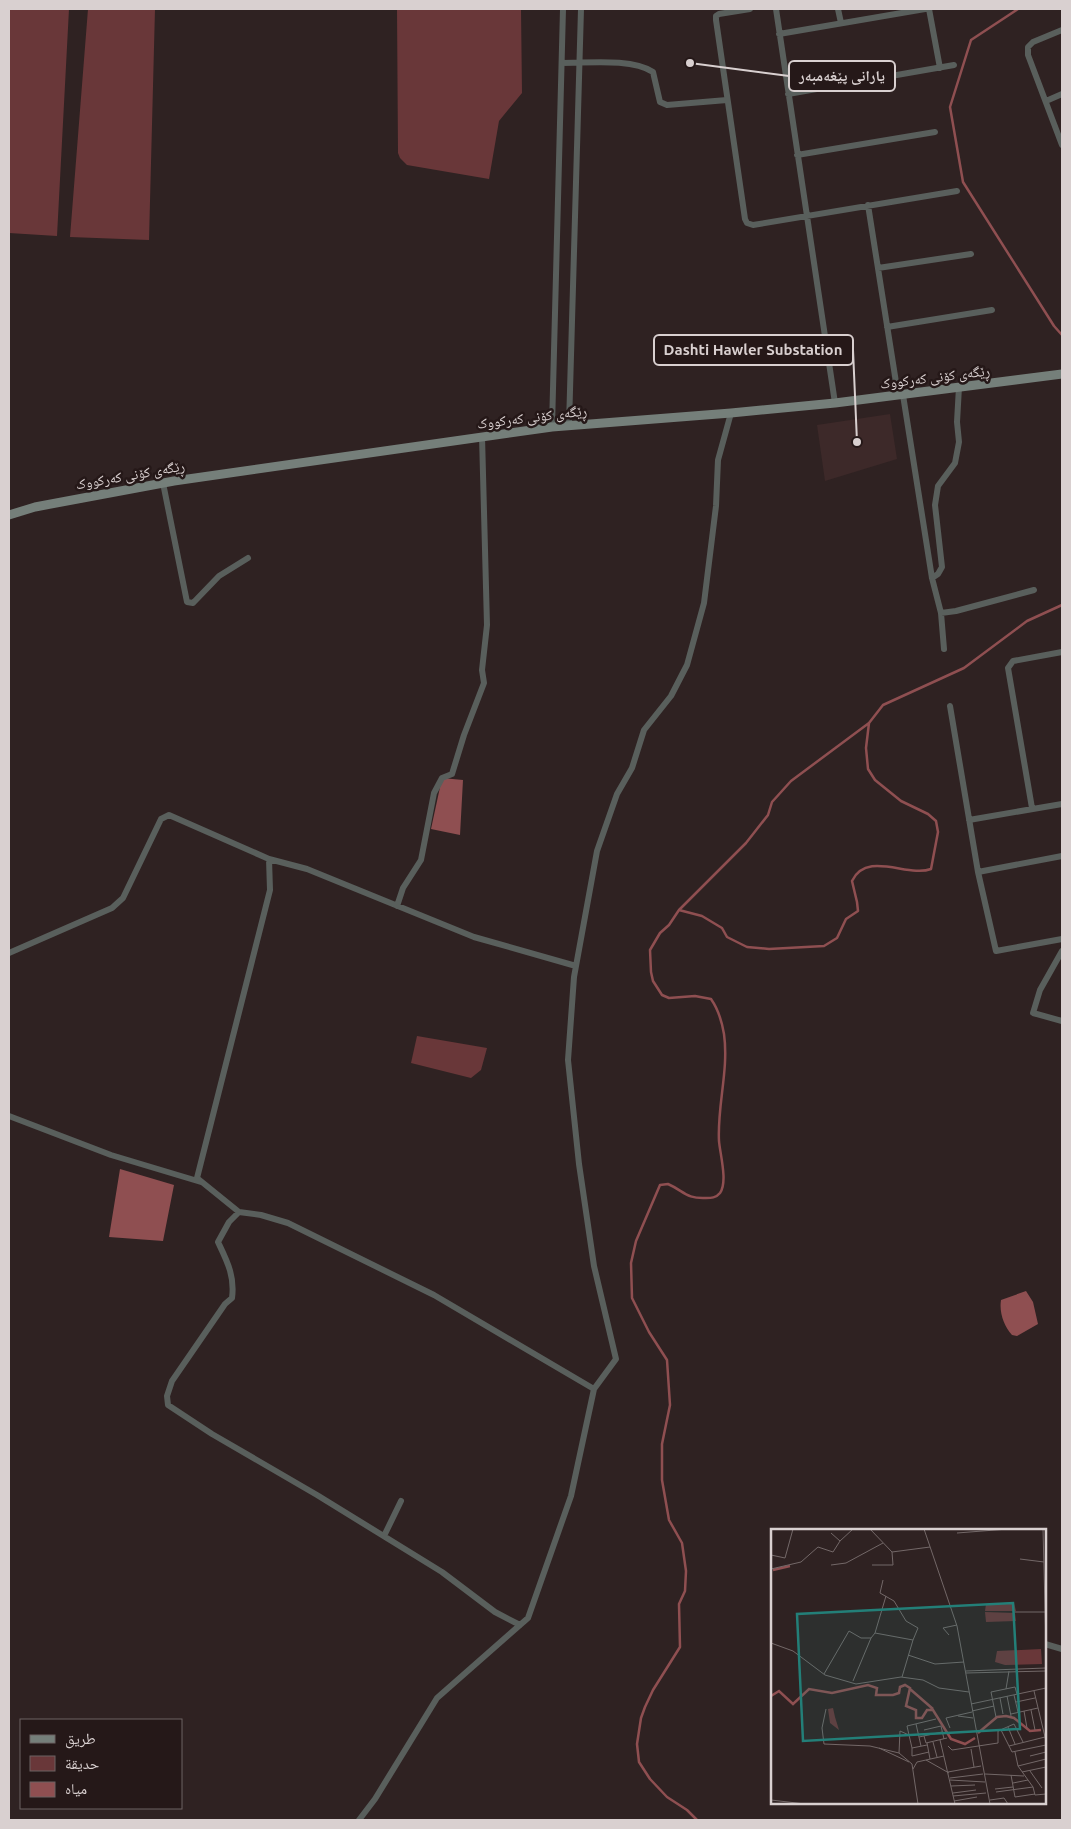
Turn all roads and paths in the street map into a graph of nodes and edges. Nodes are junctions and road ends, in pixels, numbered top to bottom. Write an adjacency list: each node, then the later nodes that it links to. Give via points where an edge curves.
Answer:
1 (563, 9): 11 (street)
2 (581, 9): 12 (street)
3 (750, 9): 17 (street, via 716,16)
4 (776, 9): 10 (street)
5 (838, 9): 8 (street)
6 (925, 9): 8 (street)
7 (929, 9): 14 (street)
8 (841, 23): 10 (street)
9 (1062, 30): 18 (street, via 1028,47 1028,55)
10 (780, 34): 15 (street)
11 (562, 63): 12 (street); 35 (street)
12 (580, 63): 17 (street, via 645,66 653,72 660,102 667,106); 34 (street)
13 (954, 65): 14 (street)
14 (940, 68): 15 (street)
15 (788, 94): 21 (street)
16 (1062, 94): 18 (street)
17 (727, 100): 24 (street, via 745,219 753,225)
18 (1046, 101): 20 (street)
19 (935, 132): 21 (street)
20 (1062, 145)
21 (797, 155): 24 (street)
22 (957, 191): 23 (street)
23 (868, 205): 24 (street); 26 (street)
24 (807, 216): 32 (street)
25 (971, 254): 26 (street)
26 (878, 268): 28 (street)
27 (992, 310): 28 (street)
28 (887, 328): 31 (street)
29 (1062, 374): 30 (street, ڕێگەی کۆنی کەرکووک)
30 (959, 387): 31 (street, ڕێگەی کۆنی کەرکووک); 40 (street, via 957,422 960,442 955,464 938,486 935,505 942,567)
31 (900, 395): 32 (street, ڕێگەی کۆنی کەرکووک); 40 (street)
32 (836, 403): 33 (street, ڕێگەی کۆنی کەرکووک)
33 (731, 413): 34 (street, ڕێگەی کۆنی کەرکووک); 56 (street, via 718,460 704,603 687,665 671,696 644,730 632,768 617,794 597,851)
34 (570, 425): 35 (street, ڕێگەی کۆنی کەرکووک)
35 (552, 427): 36 (street, ڕێگەی کۆنی کەرکووک)
36 (482, 436): 37 (street, ڕێگەی کۆنی کەرکووک); 52 (street, via 487,625 482,670 484,683 452,774 442,778 434,793 421,860 403,888)
37 (163, 483): 38 (street, ڕێگەی کۆنی کەرکووک, via 35,507); 39 (street, via 187,602 193,603 219,576)
38 (9, 515)
39 (248, 558)
40 (932, 578): 42 (street)
41 (1034, 590): 42 (street)
42 (942, 613): 43 (street)
43 (944, 649)
44 (1062, 652): 47 (street, via 1013,661 1008,668)
45 (950, 706): 48 (street)
46 (1062, 804): 47 (street)
47 (1032, 808): 48 (street)
48 (969, 820): 51 (street)
49 (1062, 856): 51 (street)
50 (269, 859): 52 (street, via 307,870); 55 (street, via 169,815 161,819 118,903); 59 (street, via 270,890 197,1178)
51 (978, 872): 53 (street, via 996,951)
52 (397, 906): 56 (street, via 474,937)
53 (1062, 939)
54 (1062, 951): 57 (street, via 1040,990 1033,1013)
55 (9, 954)
56 (576, 966): 61 (street, via 568,1060 594,1266 616,1359)
57 (1062, 1020)
58 (9, 1116): 59 (street, via 111,1155)
59 (203, 1183): 60 (street)
60 (240, 1212): 61 (street, via 288,1224 434,1295); 63 (street, via 229,1222 218,1242 234,1284 232,1298 172,1381 168,1405)
61 (594, 1389): 64 (street, via 570,1496 528,1618)
62 (401, 1501): 63 (street)
63 (384, 1536): 64 (street, via 442,1572 495,1612)
64 (520, 1625): 67 (street, via 437,1698)
65 (1046, 1644): 66 (street)
66 (1062, 1649)
67 (359, 1820)

